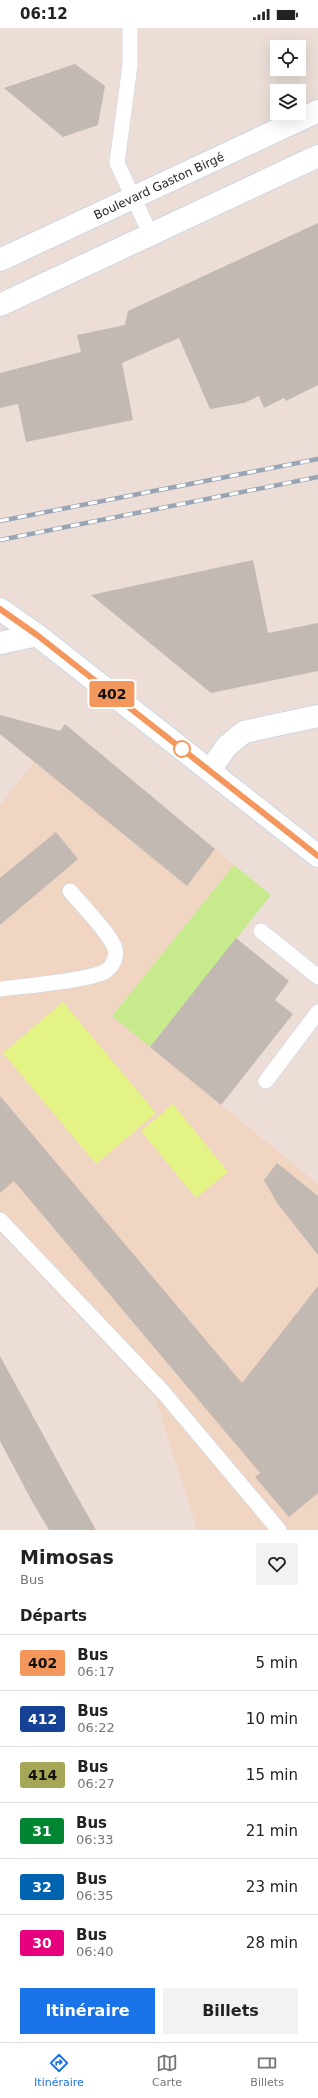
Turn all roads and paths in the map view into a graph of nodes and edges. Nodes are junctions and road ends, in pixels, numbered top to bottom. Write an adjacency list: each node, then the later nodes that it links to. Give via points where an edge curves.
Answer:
1 (130, 28): 4 (lane, via 130,65 117,163)
2 (318, 111): 4 (main road, Boulevard Gaston Birgé)
3 (318, 156): 5 (main road)
4 (134, 198): 5 (lane); 6 (main road, Boulevard Gaston Birgé)
5 (151, 235): 7 (main road)
6 (0, 260)
7 (0, 305)
8 (0, 609): 9 (main road)
9 (37, 635): 10 (main road); 12 (main road)
10 (0, 643)
11 (318, 716): 12 (main road, via 244,732 227,746)
12 (210, 770): 13 (main road)
13 (318, 856)
14 (70, 891): 17 (lane, via 112,942 115,956 113,963 107,970 90,976)
15 (261, 931): 16 (lane)
16 (318, 977)
17 (0, 989)
18 (318, 1012): 19 (lane)
19 (266, 1081)
20 (0, 1220): 21 (lane, via 162,1392)
21 (279, 1530)

